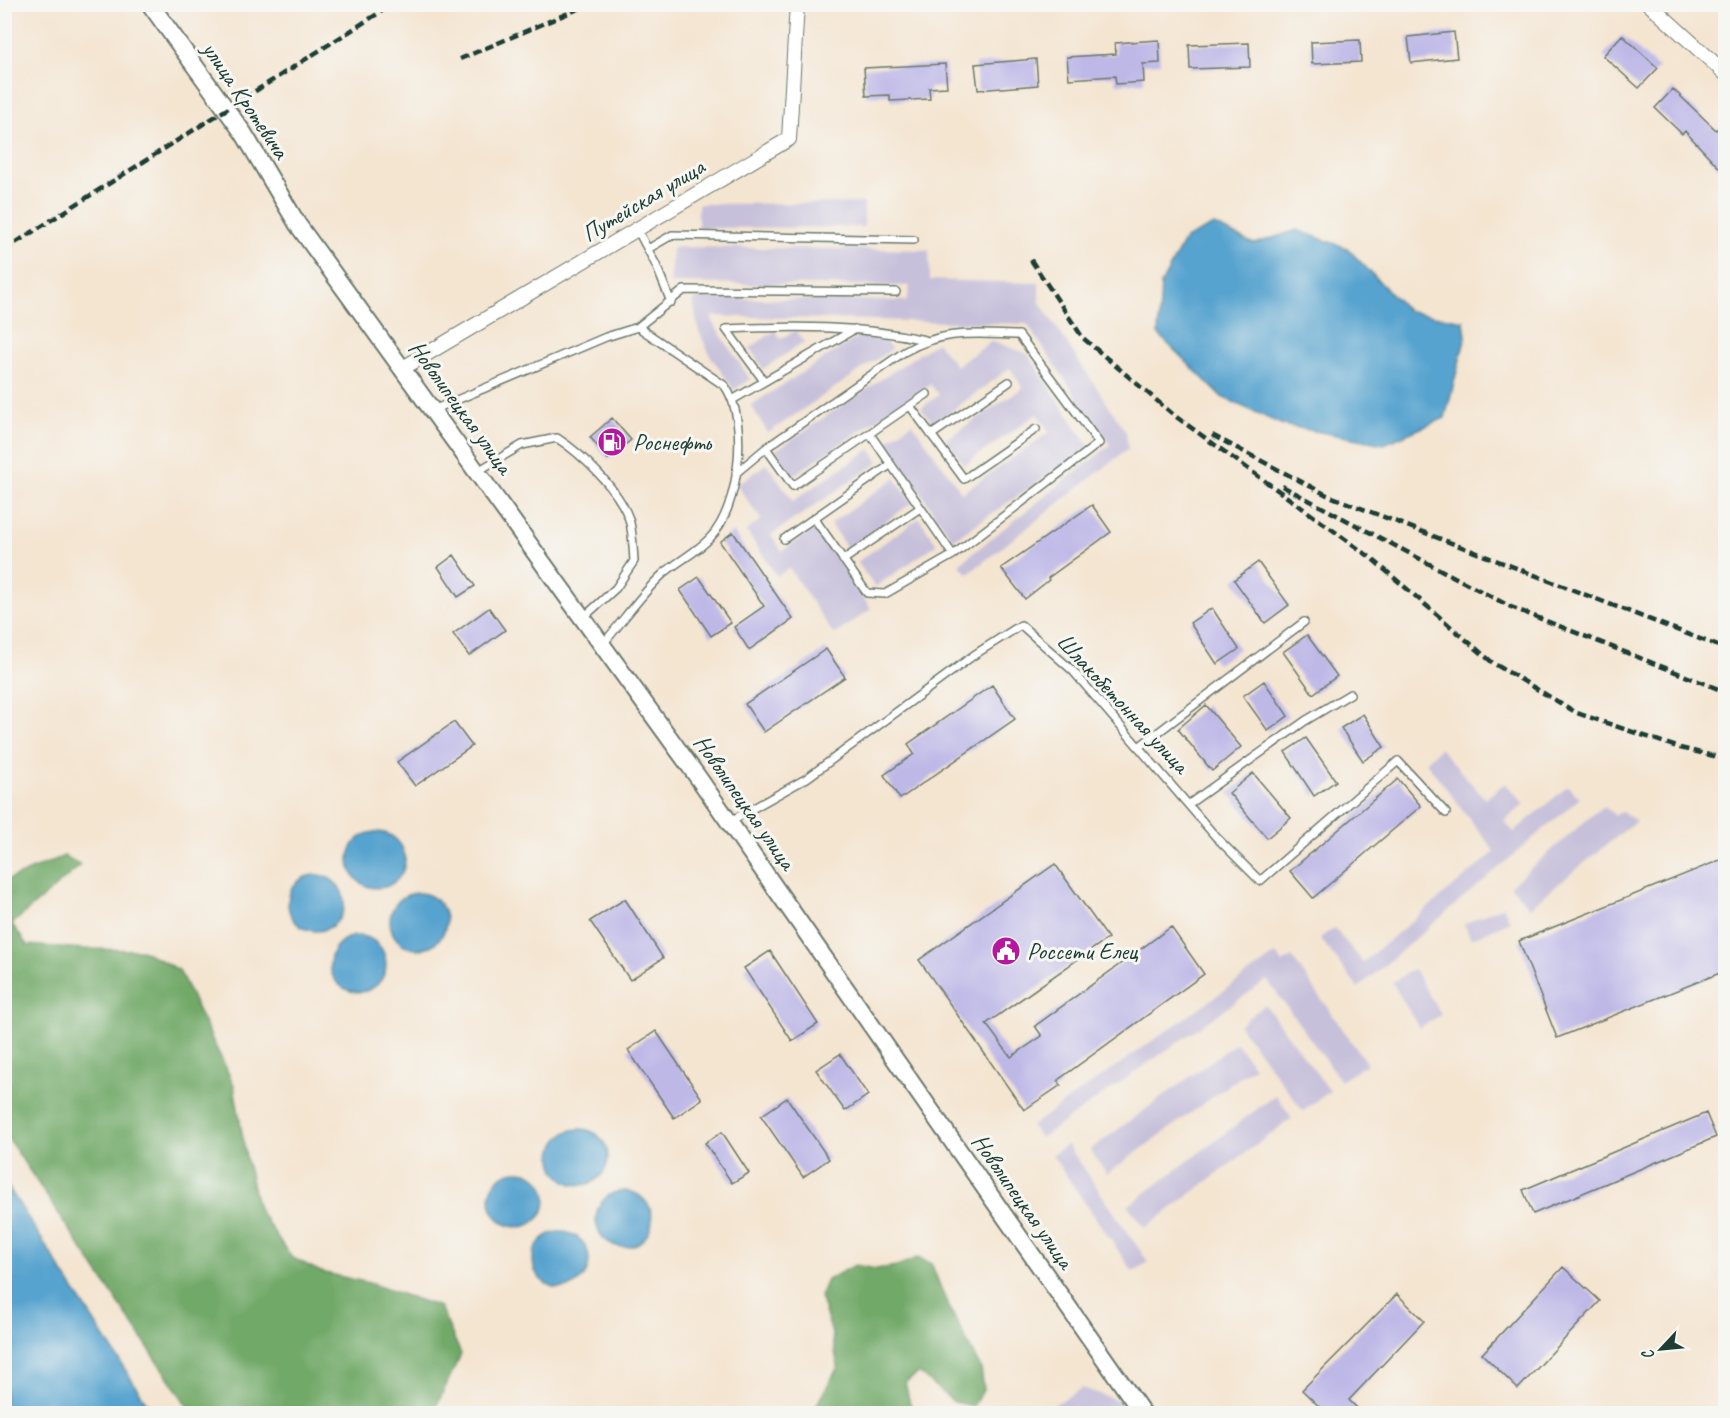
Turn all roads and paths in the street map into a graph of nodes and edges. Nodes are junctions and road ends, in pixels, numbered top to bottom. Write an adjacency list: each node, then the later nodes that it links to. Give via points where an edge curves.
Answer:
1 (150, 4): 5 (street, улица Кротевича, via 244,134)
2 (797, 4): 6 (street, Путейская улица, via 789,139)
3 (1649, 4): 4 (street)
4 (1725, 74)
5 (298, 225): 14 (street, Новолипецкая улица)
6 (637, 229): 8 (lane); 14 (street, Путейская улица)
7 (914, 240): 8 (lane, via 672,235)
8 (648, 249): 10 (lane)
9 (896, 292): 10 (lane, via 684,290)
10 (670, 302): 11 (lane)
11 (638, 327): 18 (lane, via 725,386); 20 (lane)
12 (855, 328): 13 (lane); 15 (lane); 15 (lane, via 726,329)
13 (925, 340): 24 (lane); 31 (lane, via 958,333 1018,335 1099,443)
14 (403, 368): 20 (street, Новолипецкая улица)
15 (764, 381): 18 (lane)
16 (1009, 382): 23 (lane)
17 (927, 394): 19 (lane)
18 (734, 399): 27 (lane, via 739,433)
19 (910, 406): 22 (lane); 23 (lane)
20 (433, 410): 26 (street, Новолипецкая улица)
21 (1036, 429): 23 (lane, via 964,479)
22 (870, 434): 24 (lane, via 793,486); 25 (lane)
23 (931, 435)
24 (766, 448): 27 (lane)
25 (890, 465): 28 (lane); 29 (lane)
26 (478, 471): 33 (street, Новолипецкая улица); 33 (lane, via 522,445 557,438 578,452 602,477 628,518 634,561 616,588)
27 (736, 473): 35 (lane, via 728,508 711,537 662,575)
28 (920, 508): 31 (lane); 32 (lane)
29 (814, 518): 30 (lane); 32 (lane)
30 (784, 539)
31 (953, 555): 32 (lane, via 885,594 867,593)
32 (843, 560)
33 (584, 617): 35 (street, Новолипецкая улица)
34 (1304, 622): 37 (lane)
35 (603, 644): 40 (street, Новолипецкая улица)
36 (1350, 694): 38 (lane)
37 (1140, 746): 38 (lane, Шлакобетонная улица); 40 (lane, Шлакобетонная улица, via 1073,671 1021,625 807,778)
38 (1189, 804): 39 (lane, Шлакобетонная улица, via 1260,881 1398,760)
39 (1446, 813)
40 (729, 822): 41 (street, Новолипецкая улица)
41 (1143, 1413)

